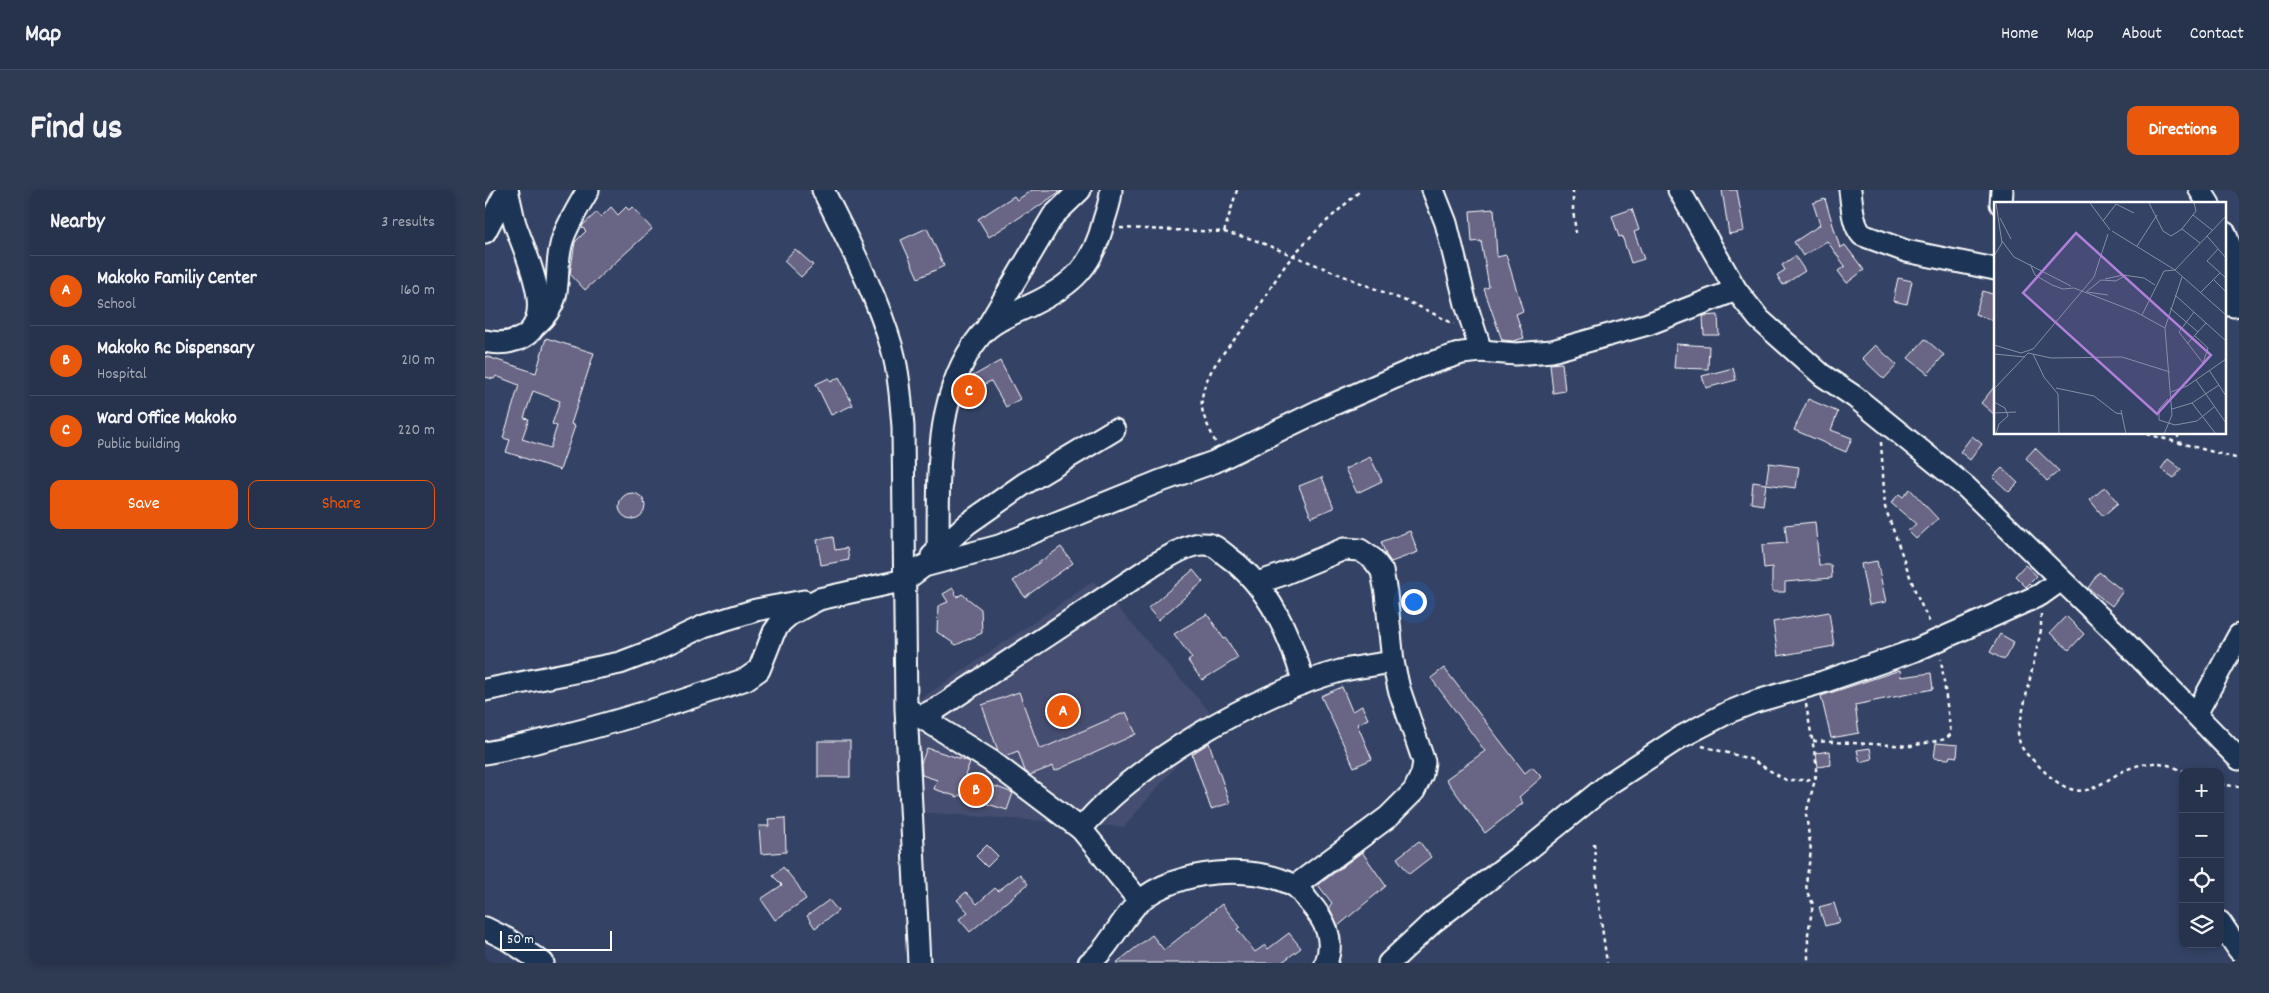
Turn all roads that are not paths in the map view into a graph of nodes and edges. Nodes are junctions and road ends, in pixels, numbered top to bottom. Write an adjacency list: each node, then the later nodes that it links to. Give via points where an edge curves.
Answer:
1 (507, 190): 11 (street); 17 (street, via 537,290 539,312)
2 (587, 190): 17 (street, via 563,239 553,308)
3 (823, 190): 23 (street, via 871,290 892,348 903,427)
4 (1080, 190): 16 (street, via 1053,216)
5 (1111, 190): 16 (street, via 1103,227 1091,258 1080,273 1066,286)
6 (1433, 190): 19 (street, via 1446,223)
7 (1679, 190): 14 (street)
8 (1850, 190): 13 (street, via 1854,218 1862,235 1907,251)
9 (2199, 190): 10 (street)
10 (2208, 202)
11 (485, 232)
12 (2227, 238): 15 (street, via 2235,258 2237,282 2235,306)
13 (1994, 269)
14 (1736, 290): 19 (street, via 1648,324 1552,351 1516,354); 24 (street, via 1759,319 1789,347 1966,487)
15 (2227, 304)
16 (988, 326): 21 (street, via 962,364 939,447)
17 (533, 328): 18 (street, via 507,343)
18 (485, 341)
19 (1479, 342): 22 (street, via 1462,353 1421,366 1325,408 1214,462 999,546)
20 (1115, 430): 21 (street, via 1024,484)
21 (938, 549): 22 (street)
22 (924, 566): 23 (street)
23 (905, 580): 26 (street); 31 (street)
24 (2061, 580): 32 (street); 45 (street, via 2040,595 1938,641 1754,702 1679,738 1609,783 1527,851 1433,922)
25 (1257, 583): 28 (street, via 1344,548 1360,550 1382,571); 29 (street, via 1287,634); 31 (street, via 1212,545 1189,546 1157,563 938,708)
26 (819, 599): 30 (street, via 756,610 722,620 620,663); 33 (street, via 781,622 759,670 746,679 645,713)
27 (2239, 635): 32 (street)
28 (1393, 662): 29 (street, via 1341,671); 36 (street, via 1406,712 1422,754 1422,774 1414,791 1388,816)
29 (1304, 683): 35 (street, via 1231,716 1173,751 1113,796)
30 (485, 690)
31 (913, 713): 35 (street, via 991,761); 42 (street)
32 (2196, 714): 34 (street)
33 (485, 753)
34 (2239, 759)
35 (1081, 829): 37 (street)
36 (1295, 886): 37 (street, via 1273,877 1241,872 1214,873 1172,882); 44 (street, via 1328,930 1331,950)
37 (1140, 902): 43 (street)
38 (485, 928): 41 (street)
39 (2224, 928): 40 (street)
40 (2239, 950)
41 (543, 963)
42 (919, 963)
43 (1089, 963)
44 (1326, 963)
45 (1389, 963)

